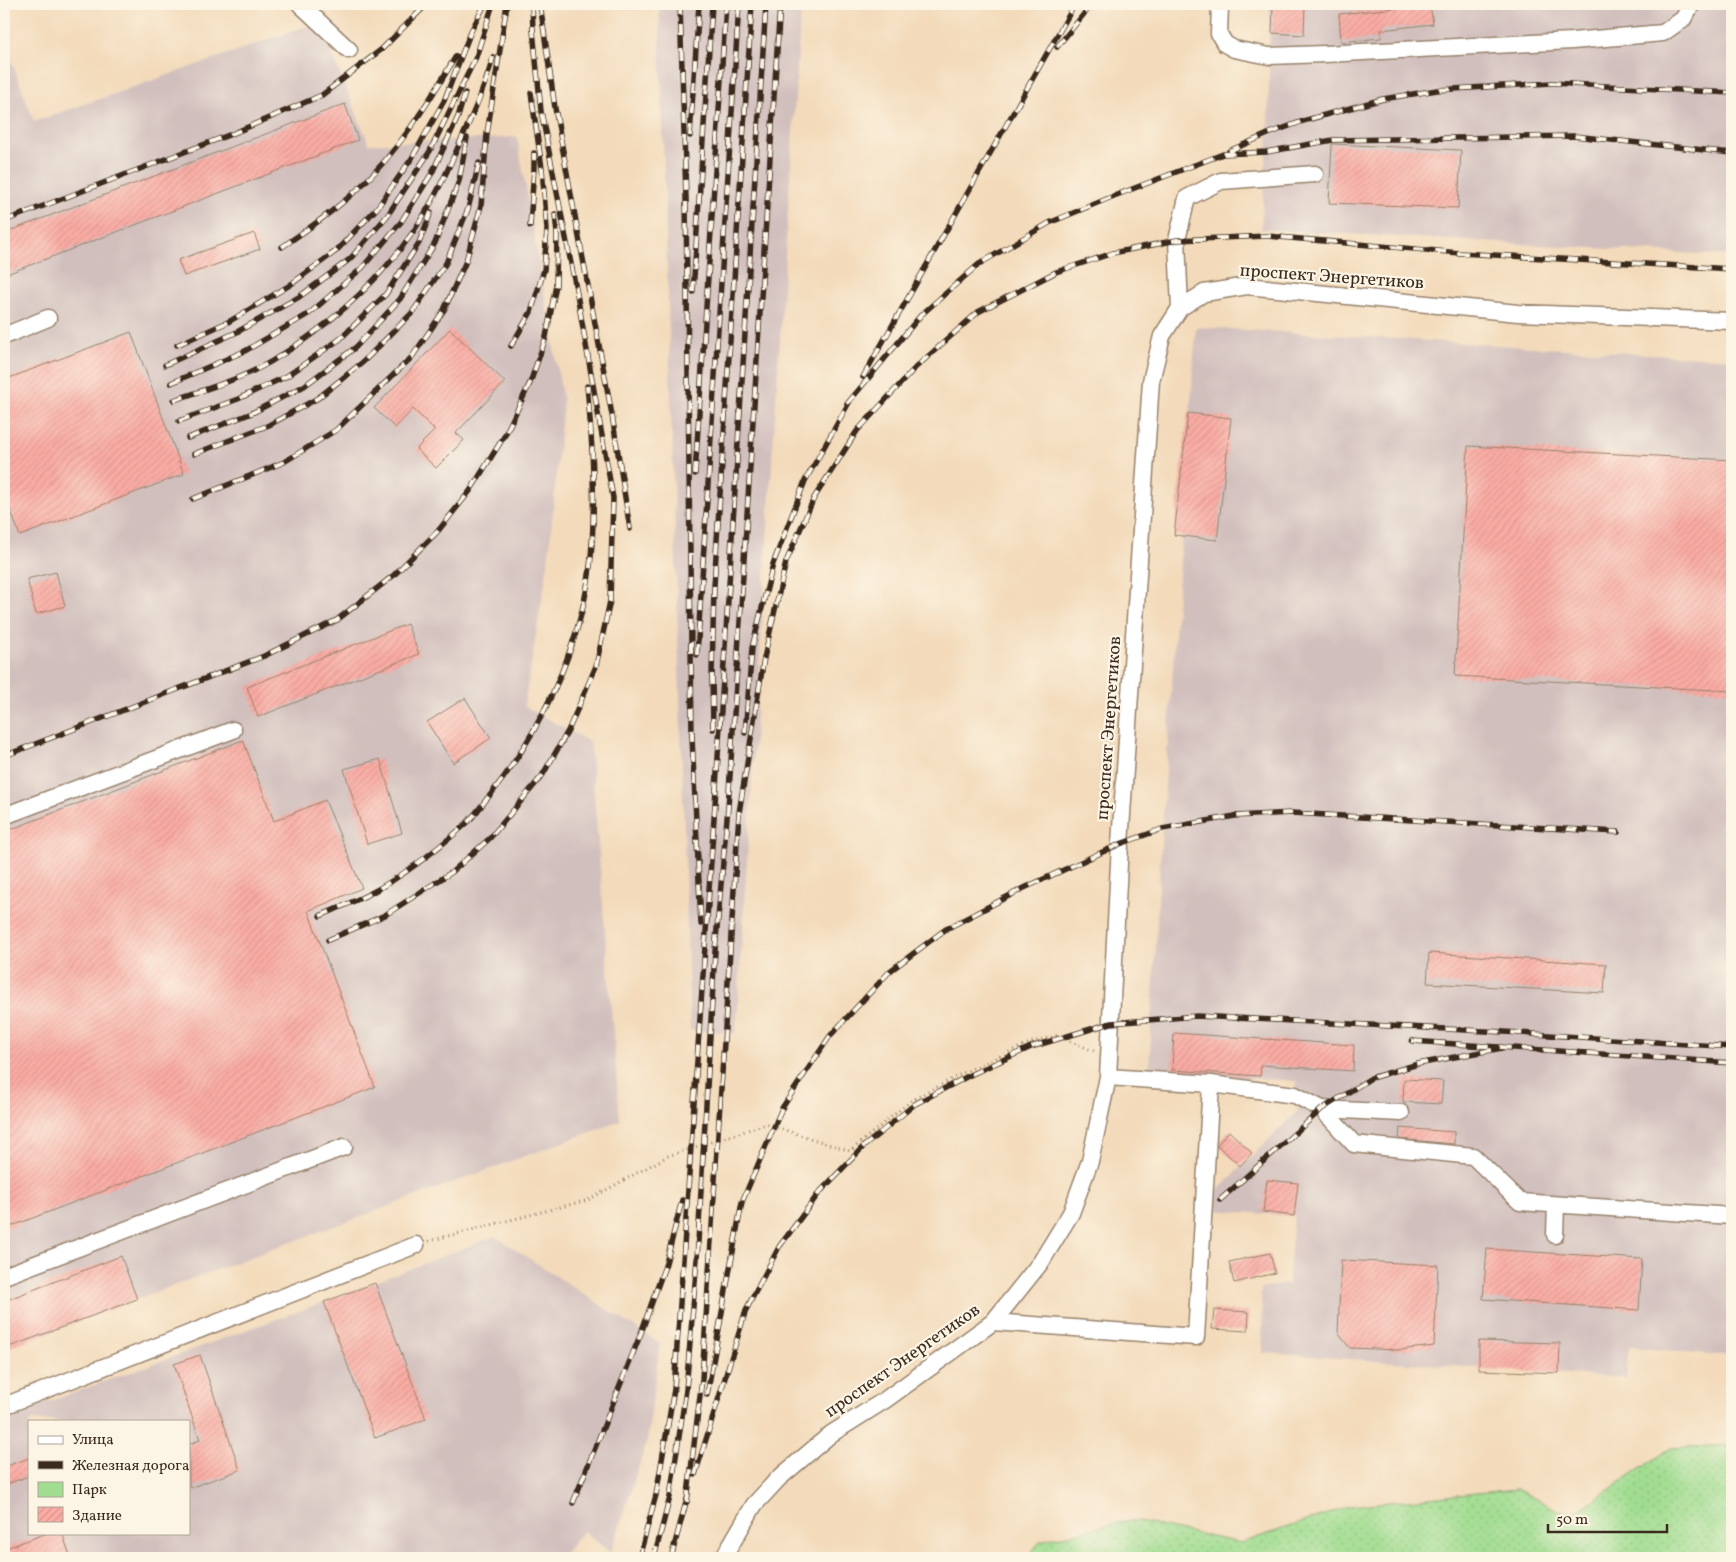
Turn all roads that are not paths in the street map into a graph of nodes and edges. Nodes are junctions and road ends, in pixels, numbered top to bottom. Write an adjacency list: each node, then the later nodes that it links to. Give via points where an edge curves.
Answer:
1 (300, 4): 4 (street)
2 (1220, 4): 3 (street, via 1219,34 1225,44 1269,56 1572,42 1663,33 1683,19)
3 (1692, 4)
4 (349, 50)
5 (1315, 174): 6 (street, via 1220,180 1187,198 1177,240)
6 (1180, 308): 8 (street, проспект Энергетиков, via 1204,292 1247,286 1518,313); 12 (street, проспект Энергетиков, via 1162,336 1152,382 1120,844)
7 (48, 318): 9 (street)
8 (1732, 321)
9 (4, 336)
10 (233, 730): 11 (street)
11 (4, 816)
12 (1108, 1077): 13 (street); 22 (street, проспект Энергетиков, via 1090,1161 1072,1213 1042,1262)
13 (1211, 1084): 14 (street, via 1295,1096); 22 (street, via 1196,1337)
14 (1322, 1109): 15 (street); 17 (street, via 1354,1144 1473,1156 1520,1202)
15 (1401, 1113)
16 (344, 1147): 21 (street)
17 (1556, 1205): 18 (street); 19 (street)
18 (1732, 1216)
19 (1555, 1235)
20 (416, 1245): 23 (street)
21 (4, 1276)
22 (993, 1322): 24 (street, проспект Энергетиков, via 885,1400 831,1434 778,1479 754,1505)
23 (4, 1406)
24 (723, 1558)

